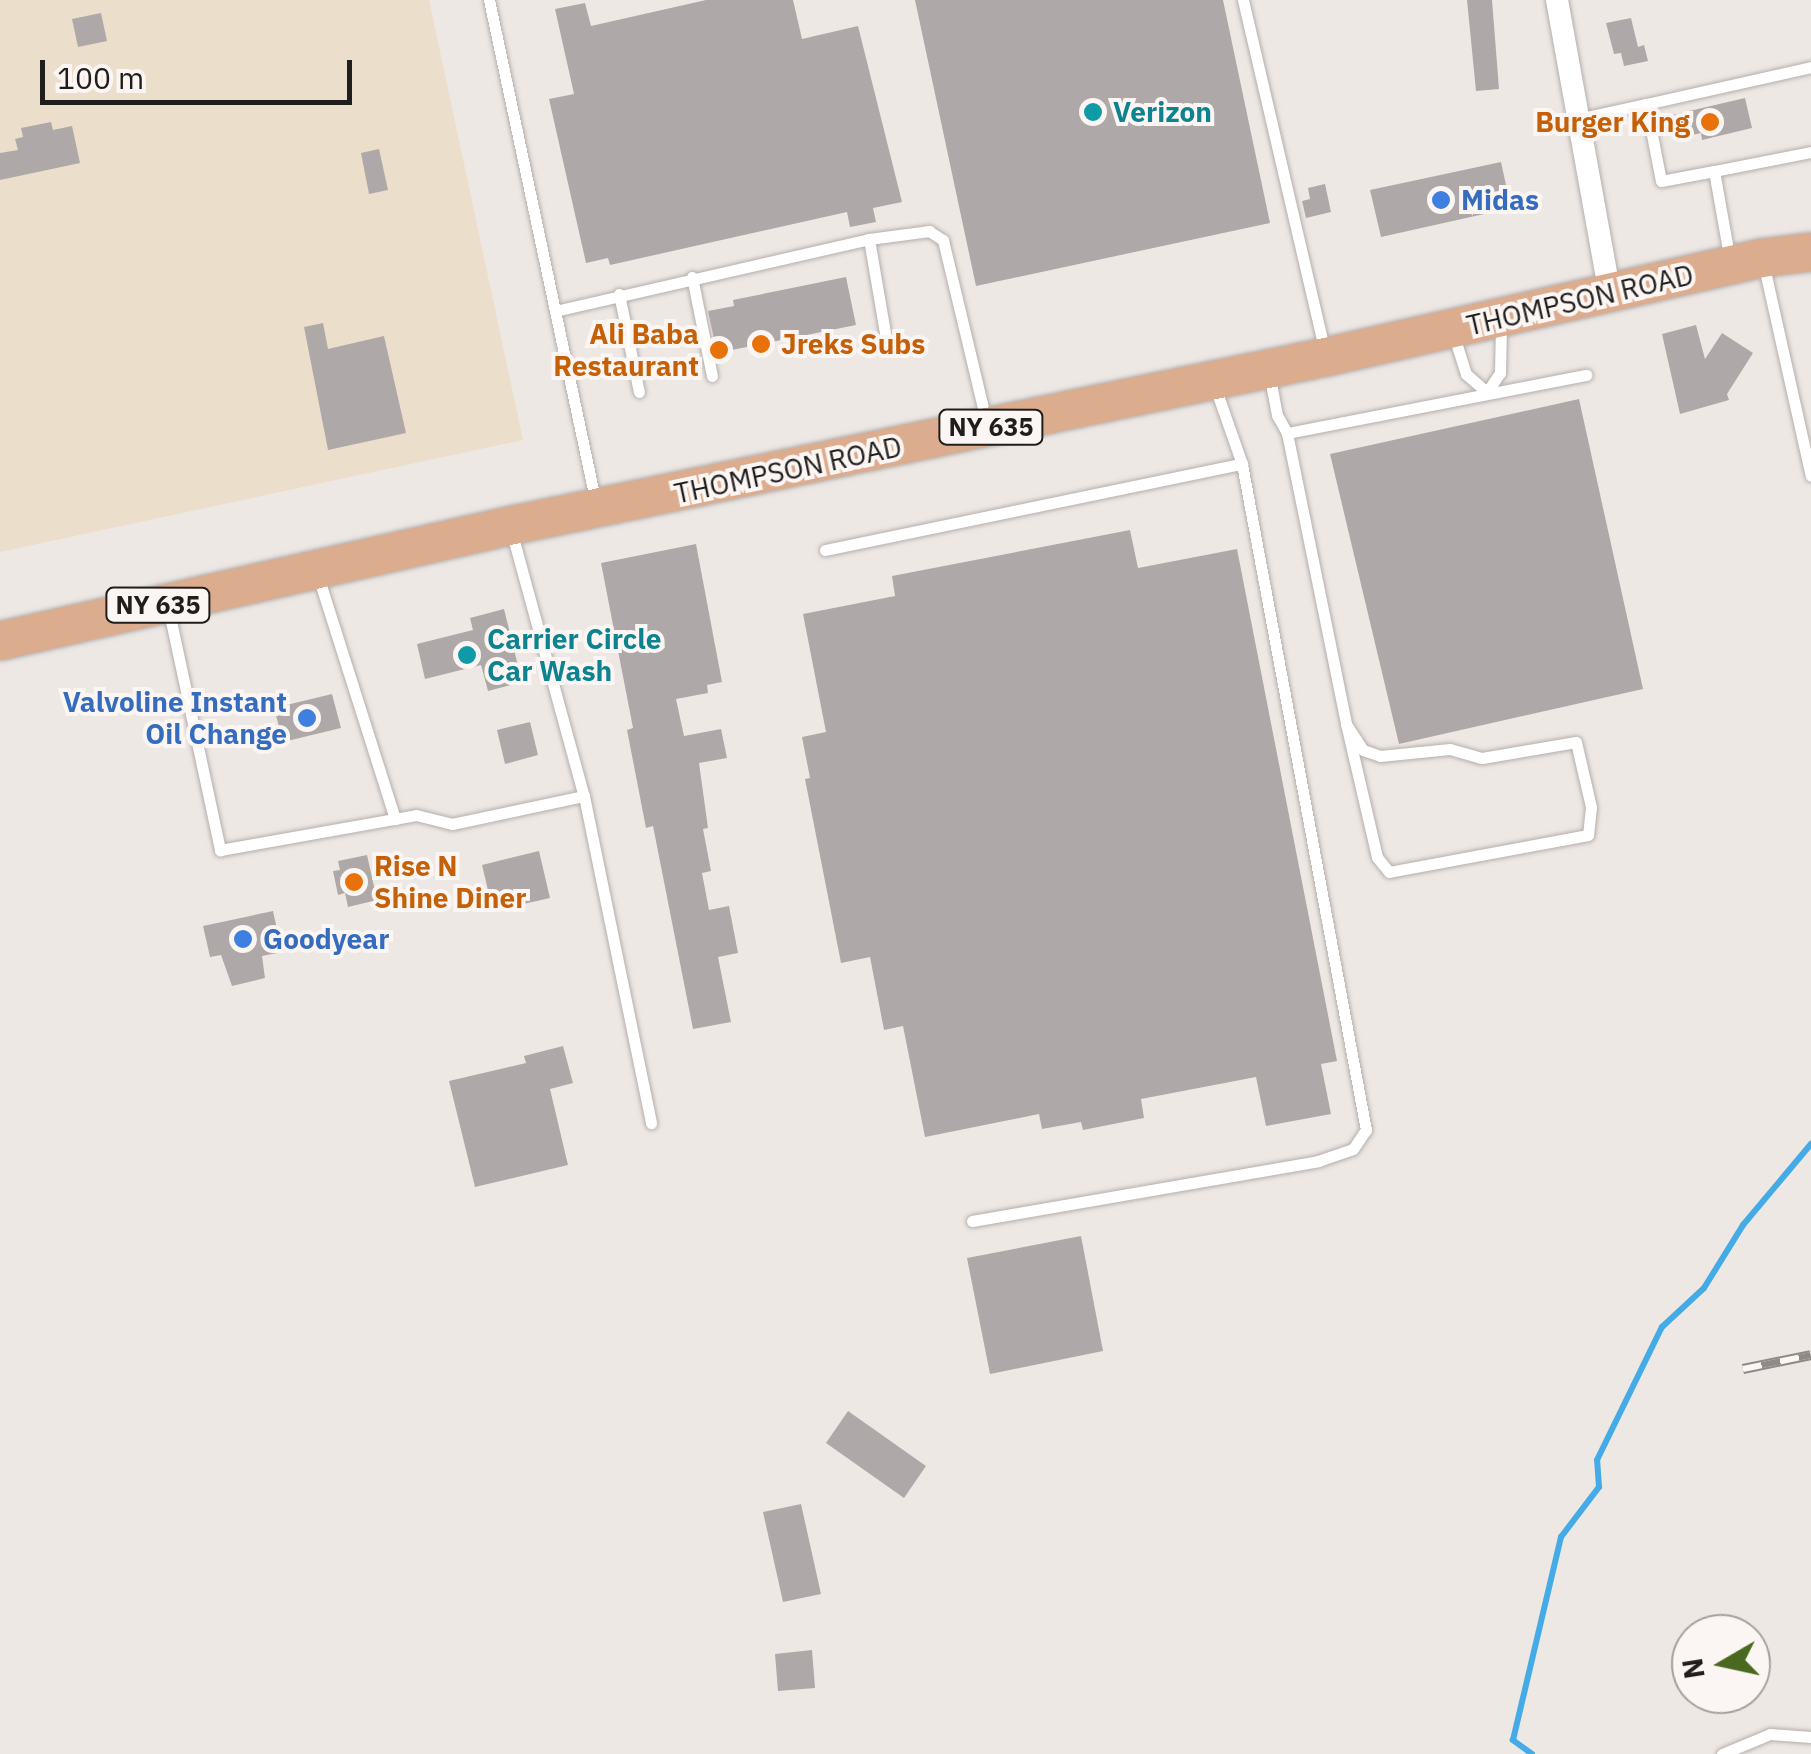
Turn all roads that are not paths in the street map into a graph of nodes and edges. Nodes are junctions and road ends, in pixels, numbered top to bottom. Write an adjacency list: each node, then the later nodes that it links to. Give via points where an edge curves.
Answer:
1 (490, 0): 15 (lane)
2 (1243, 0): 19 (lane)
3 (1557, 0): 6 (street)
4 (1811, 67): 5 (lane)
5 (1646, 104): 6 (lane); 8 (lane, via 1661,181)
6 (1576, 119): 14 (street)
7 (1811, 152): 8 (lane)
8 (1714, 171): 11 (lane)
9 (869, 239): 12 (lane); 18 (lane); 26 (lane, via 929,231 943,240)
10 (1811, 252): 11 (main road, THOMPSON ROAD / NY 635)
11 (1746, 262): 14 (main road, THOMPSON ROAD / NY 635); 28 (lane)
12 (692, 278): 13 (lane); 22 (lane)
13 (619, 294): 15 (lane); 24 (lane)
14 (1610, 294): 16 (main road, THOMPSON ROAD / NY 635)
15 (555, 311): 31 (lane)
16 (1501, 318): 17 (main road, THOMPSON ROAD / NY 635); 25 (lane, via 1500,373)
17 (1452, 329): 19 (main road, THOMPSON ROAD / NY 635); 25 (lane, via 1466,374)
18 (886, 338)
19 (1326, 357): 20 (main road, THOMPSON ROAD / NY 635)
20 (1268, 368): 23 (main road, THOMPSON ROAD / NY 635); 27 (lane)
21 (1586, 375): 25 (lane)
22 (712, 376)
23 (1213, 380): 26 (main road, THOMPSON ROAD / NY 635); 29 (lane)
24 (639, 392)
25 (1487, 392): 27 (lane)
26 (988, 428): 31 (main road, THOMPSON ROAD / NY 635)
27 (1287, 433): 37 (lane)
28 (1807, 441): 30 (lane)
29 (1242, 464): 33 (lane); 41 (lane, via 1366,1130 1354,1149 1318,1161)
30 (1811, 476)
31 (596, 508): 32 (main road, THOMPSON ROAD / NY 635)
32 (510, 526): 34 (main road, THOMPSON ROAD / NY 635); 38 (lane)
33 (825, 550)
34 (315, 568): 35 (main road, THOMPSON ROAD / NY 635); 39 (lane)
35 (167, 603): 36 (main road, THOMPSON ROAD / NY 635); 39 (lane, via 220,850)
36 (0, 641)
37 (1346, 724): 37 (lane, via 1363,750 1380,756 1450,749 1482,758 1576,742 1590,808 1588,835 1389,872 1377,857)
38 (584, 796): 39 (lane, via 452,824); 40 (lane)
39 (396, 819)
40 (651, 1122)
41 (972, 1221)
42 (1811, 1737): 43 (lane, via 1770,1734)
43 (1722, 1754)

